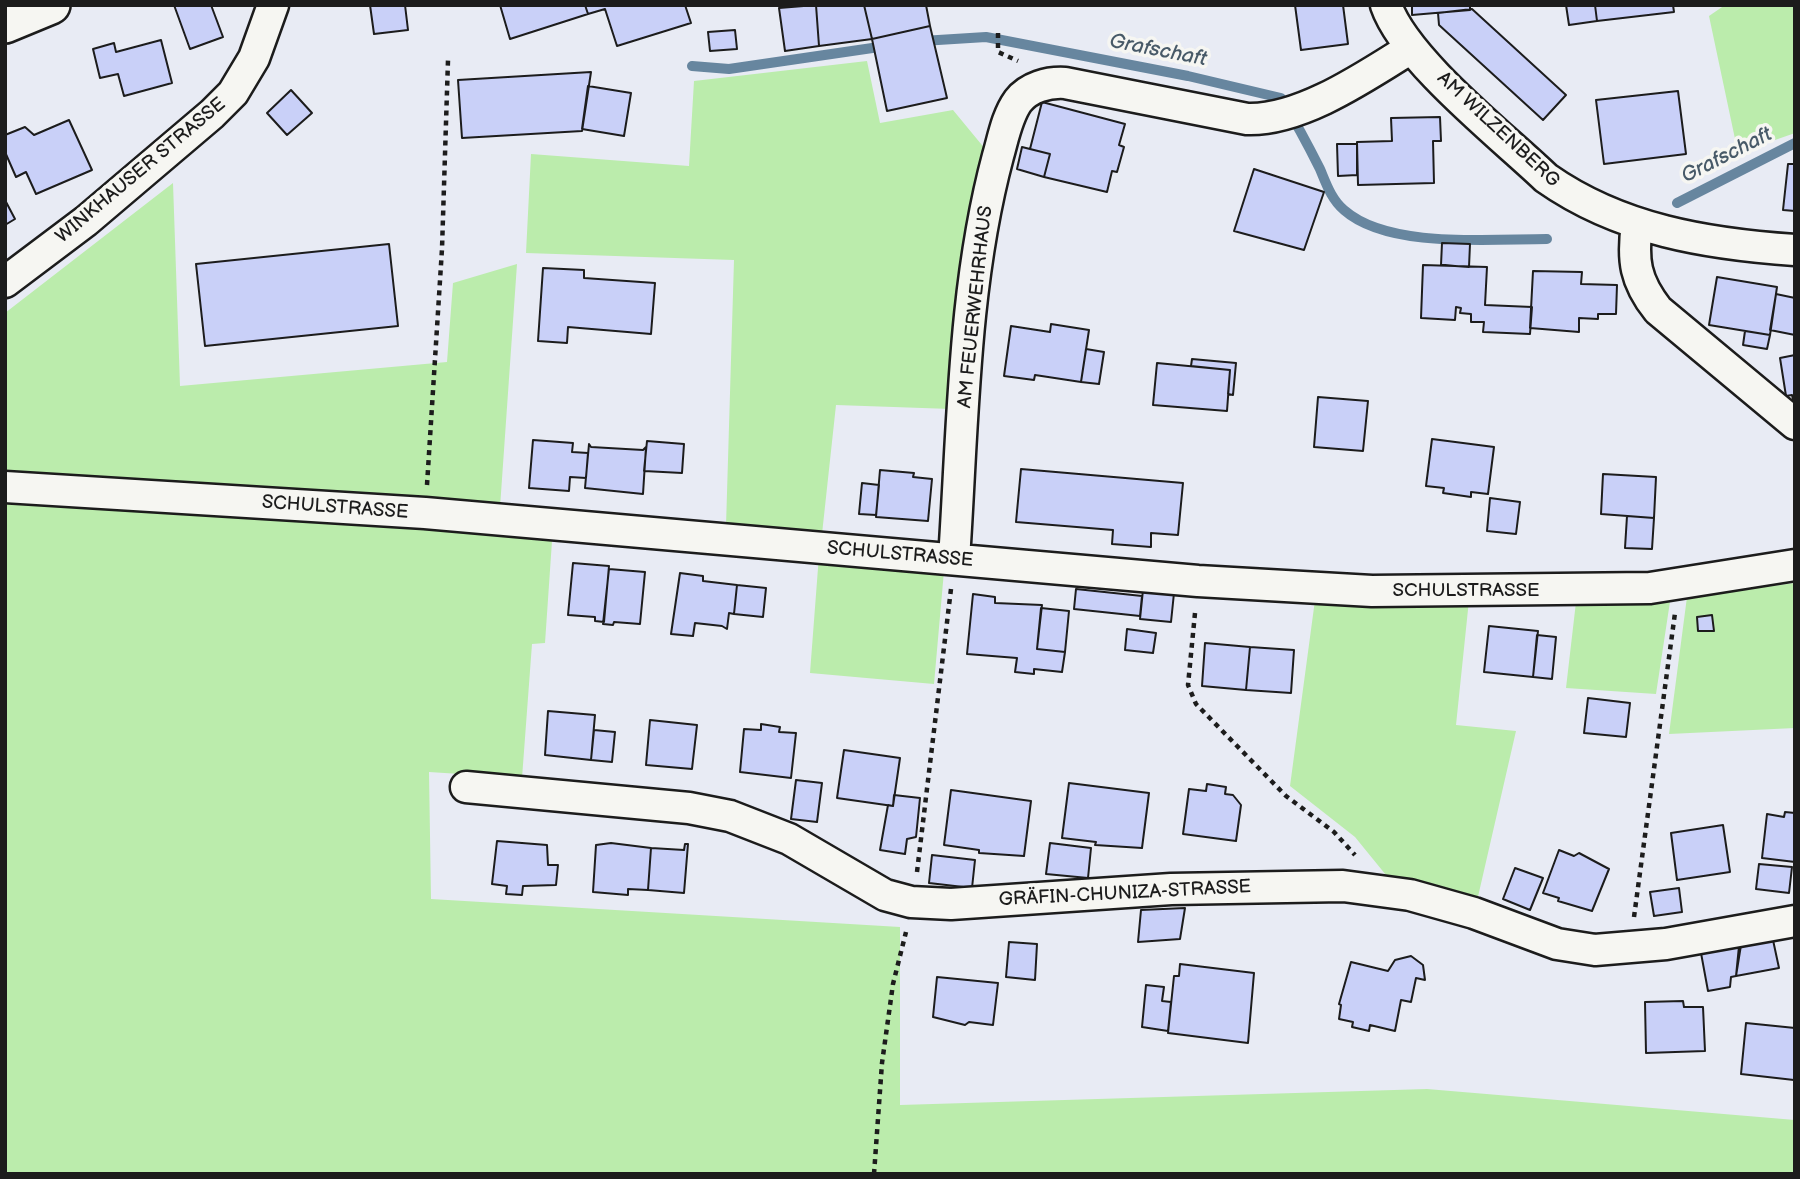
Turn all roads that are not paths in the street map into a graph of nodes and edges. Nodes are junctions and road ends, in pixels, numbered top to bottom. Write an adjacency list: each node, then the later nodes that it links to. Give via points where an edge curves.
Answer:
1 (51, 5): 4 (street)
2 (273, 5): 8 (street, WINKHAUSER STRASSE, via 254,58 233,93 86,221)
3 (1386, 5): 5 (street, AM WILZENBERG, via 1391,21)
4 (5, 24)
5 (1411, 48): 6 (street, AM WILZENBERG, via 1546,178 1593,207); 11 (street, AM FEUERWEHRHAUS, via 1325,98 1270,118 1247,119 1058,82 1027,92 1017,102 994,175 979,254)
6 (1637, 224): 7 (street, AM WILZENBERG, via 1700,239); 9 (street, via 1634,264 1644,292 1658,310)
7 (1795, 250)
8 (5, 282)
9 (1795, 424)
10 (5, 487): 11 (street, SCHULSTRASSE, via 425,513)
11 (954, 559): 12 (street, SCHULSTRASSE, via 1373,592 1613,589 1679,584)
12 (1795, 565)
13 (466, 788): 14 (street, GRÄFIN-CHUNIZA-STRASSE, via 690,808 730,816 789,839 885,895 911,902 1343,886 1389,891 1474,913 1546,941 1582,949 1642,947)
14 (1795, 921)

